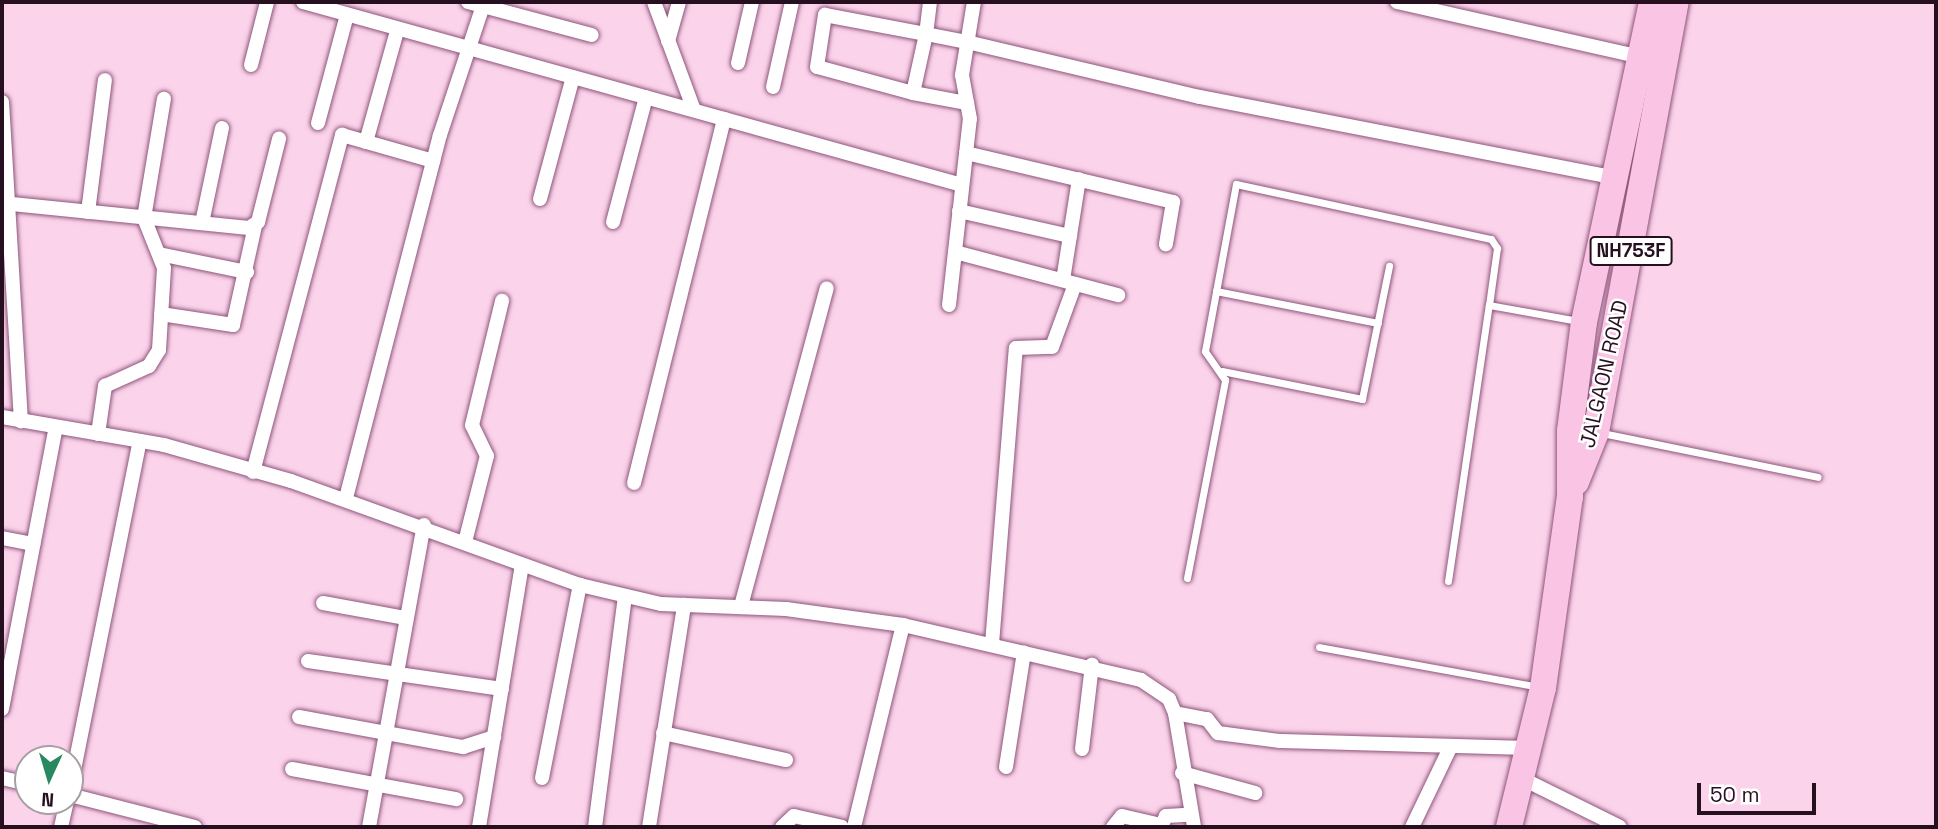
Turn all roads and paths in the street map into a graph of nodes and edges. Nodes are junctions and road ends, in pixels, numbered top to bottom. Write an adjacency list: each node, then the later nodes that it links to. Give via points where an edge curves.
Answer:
1 (267, 2): 23 (street)
2 (303, 2): 14 (street)
3 (468, 2): 13 (street)
4 (654, 2): 18 (street)
5 (679, 2): 18 (street)
6 (752, 2): 22 (street)
7 (792, 2): 26 (street)
8 (930, 2): 16 (street)
9 (974, 2): 19 (street)
10 (1397, 2): 21 (street)
11 (1652, 2): 21 (highway, JALGAON ROAD / NH753F)
12 (1676, 2): 71 (highway, JALGAON ROAD / NH753F)
13 (493, 6): 17 (street); 20 (street)
14 (347, 15): 15 (street); 34 (street)
15 (397, 31): 20 (street); 37 (street)
16 (926, 34): 19 (street); 27 (street); 27 (street, via 825,15 817,67)
17 (592, 35)
18 (668, 40): 32 (street)
19 (967, 42): 31 (street); 40 (street, via 1200,96)
20 (470, 53): 24 (street); 39 (street)
21 (1642, 58): 40 (highway, JALGAON ROAD / NH753F)
22 (738, 63)
23 (251, 65)
24 (573, 77): 28 (street); 43 (street)
25 (105, 80): 46 (street)
26 (773, 87)
27 (913, 93): 31 (street)
28 (646, 97): 32 (street); 48 (street)
29 (164, 99): 47 (street)
30 (2, 102): 44 (street)
31 (967, 103): 38 (street)
32 (694, 110): 33 (street)
33 (724, 119): 42 (street); 76 (street)
34 (318, 123)
35 (222, 128): 49 (street)
36 (279, 139): 50 (street)
37 (366, 142): 39 (street); 74 (street, via 342,135)
38 (966, 153): 41 (street); 42 (street)
39 (433, 161): 78 (street)
40 (1618, 178): 65 (highway, JALGAON ROAD / NH753F)
41 (1079, 179): 51 (street); 52 (street, via 1173,202)
42 (962, 185): 45 (street)
43 (540, 199)
44 (5, 204): 46 (street); 69 (street)
45 (960, 211): 51 (street); 53 (street)
46 (88, 212): 47 (street)
47 (144, 218): 49 (street); 54 (street)
48 (613, 222)
49 (202, 223): 50 (street)
50 (255, 226): 56 (street)
51 (1070, 236): 57 (street)
52 (1166, 244)
53 (955, 252): 57 (street); 62 (street)
54 (159, 254): 56 (street); 64 (street, via 164,268)
55 (1390, 266): 66 (lane)
56 (247, 272): 64 (street, via 233,325)
57 (1069, 282): 60 (street); 93 (street, via 1052,347 1016,348)
58 (827, 288): 90 (street)
59 (1216, 290): 63 (lane, via 1234,188 1242,181 1491,239 1497,248); 66 (lane); 67 (lane, via 1205,351)
60 (1118, 295)
61 (502, 301): 81 (street, via 472,425 487,456)
62 (949, 305)
63 (1489, 305): 65 (lane); 85 (lane)
64 (161, 314): 72 (street, via 156,360 108,381)
65 (1584, 322): 77 (highway, JALGAON ROAD / NH753F, via 1570,431)
66 (1378, 323): 67 (lane, via 1362,399)
67 (1223, 371): 84 (lane)
68 (2, 417): 69 (street)
69 (21, 421): 70 (street)
70 (56, 427): 72 (street); 82 (street)
71 (1596, 432): 75 (lane); 77 (highway, JALGAON ROAD / NH753F)
72 (98, 434): 73 (street)
73 (140, 441): 74 (street); 108 (street)
74 (253, 471): 78 (street)
75 (1818, 477)
76 (635, 483)
77 (1570, 497): 100 (highway, JALGAON ROAD / NH753F)
78 (346, 498): 79 (street)
79 (424, 524): 81 (street); 91 (street)
80 (2, 538): 82 (street)
81 (465, 542): 83 (street)
82 (33, 544): 99 (street)
83 (522, 564): 86 (street); 101 (street)
84 (1188, 578)
85 (1448, 581)
86 (580, 585): 87 (street); 116 (street)
87 (625, 596): 89 (street); 127 (street)
88 (323, 603): 91 (street)
89 (684, 605): 90 (street); 106 (street)
90 (741, 606): 92 (street)
91 (405, 618): 98 (street)
92 (903, 625): 93 (street); 131 (street)
93 (992, 644): 95 (street)
94 (1320, 647): 100 (lane)
95 (1024, 652): 97 (street); 113 (street)
96 (308, 661): 98 (street)
97 (1092, 665): 103 (street, via 1157,688); 111 (street)
98 (395, 677): 101 (street); 105 (street)
99 (4, 685): 102 (street)
100 (1543, 688): 110 (highway, JALGAON ROAD / NH753F)
101 (502, 689): 107 (street)
102 (2, 709)
103 (1175, 713): 109 (street, via 1207,719 1219,733 1267,740); 115 (street)
104 (299, 717): 105 (street)
105 (386, 732): 107 (street, via 463,747); 118 (street)
106 (663, 733): 112 (street); 128 (street)
107 (494, 737): 126 (street)
108 (80, 745)
109 (1451, 746): 110 (street); 133 (street)
110 (1529, 748): 117 (highway, JALGAON ROAD / NH753F)
111 (1082, 749)
112 (786, 760)
113 (1006, 767)
114 (292, 769): 118 (street)
115 (1182, 773): 119 (street); 122 (street)
116 (542, 778)
117 (1521, 778): 134 (highway, JALGAON ROAD / NH753F); 135 (street)
118 (376, 785): 121 (street); 125 (street)
119 (1255, 793)
120 (84, 797): 124 (street)
121 (456, 799)
122 (1191, 821): 123 (street, via 1166,816)
123 (1161, 826): 132 (street, via 1122,816)
124 (195, 827)
125 (369, 827)
126 (480, 827)
127 (595, 827)
128 (649, 827)
129 (782, 827): 130 (street, via 794,816)
130 (842, 827)
131 (854, 827)
132 (1113, 827)
133 (1412, 827)
134 (1509, 827)
135 (1620, 827)

